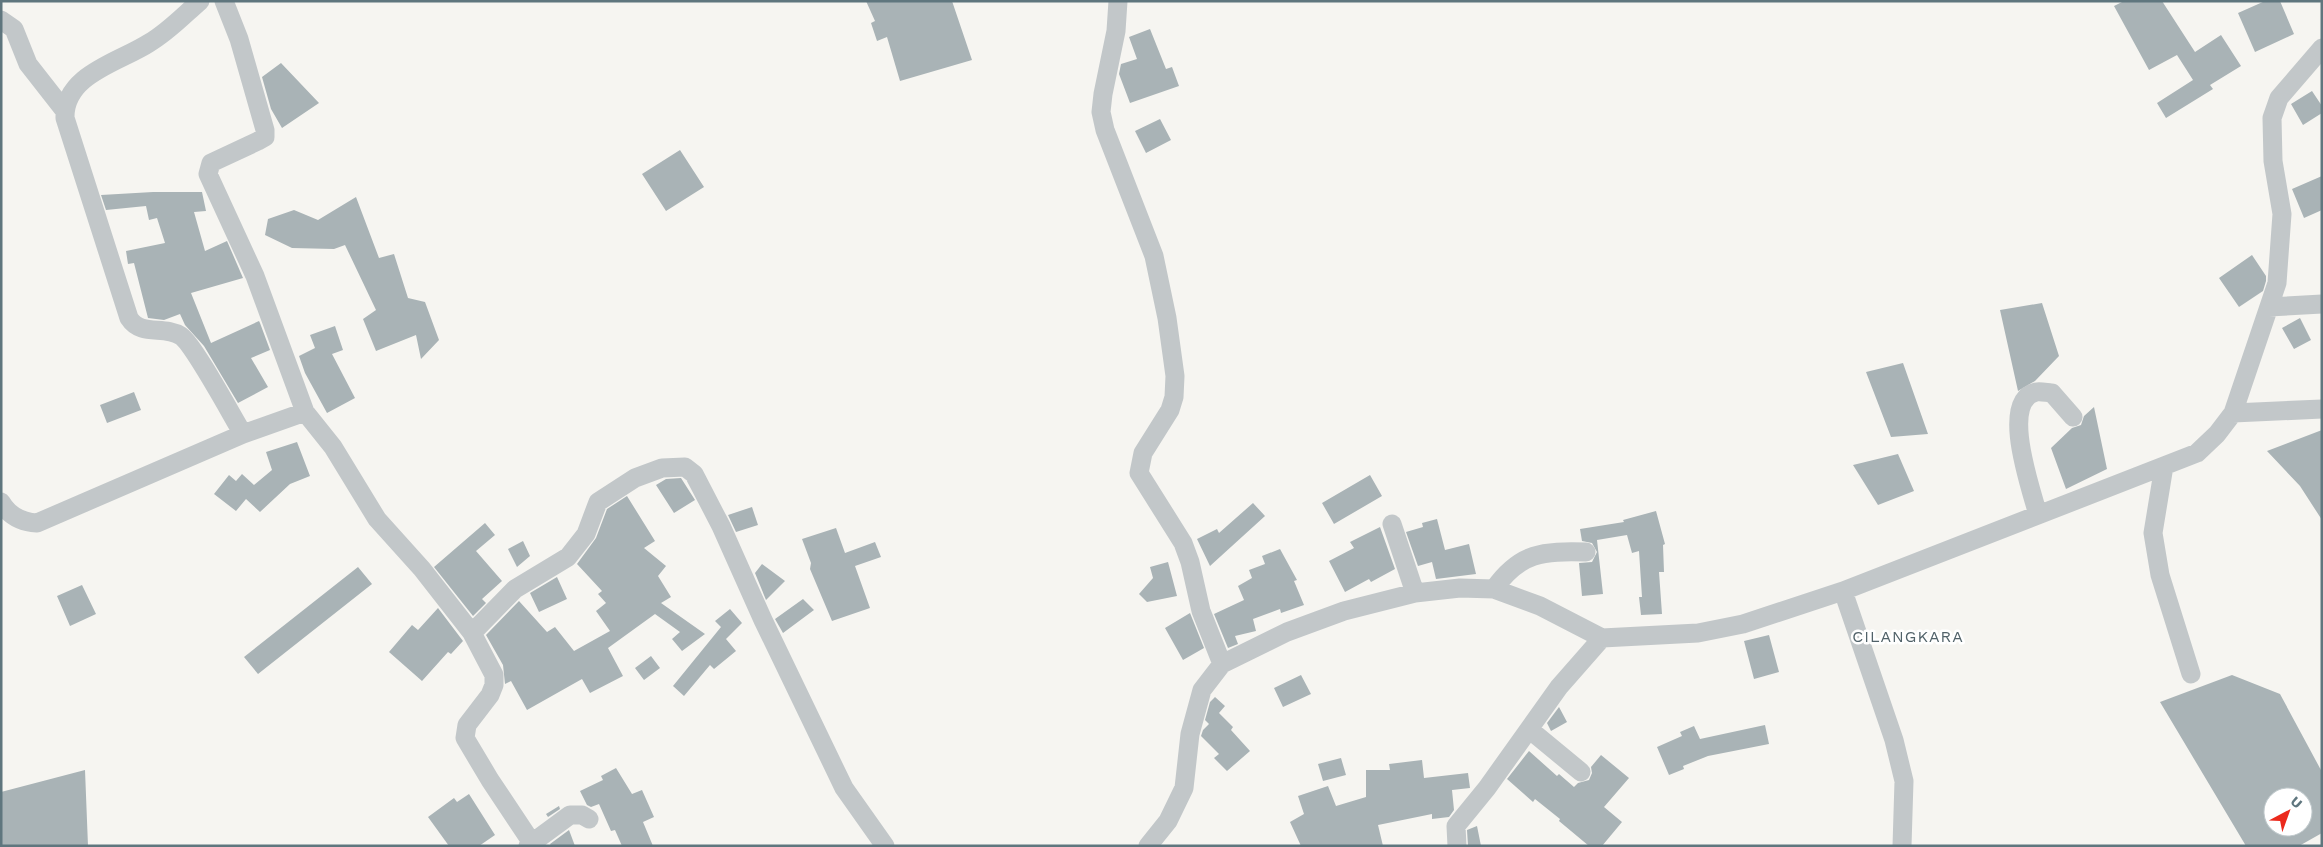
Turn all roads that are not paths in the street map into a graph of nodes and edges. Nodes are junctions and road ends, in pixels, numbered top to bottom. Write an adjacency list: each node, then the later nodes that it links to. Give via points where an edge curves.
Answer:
1 (200, 1): 6 (street, via 150,43 84,79)
2 (224, 1): 10 (street, via 239,39 265,137 211,163 208,174 255,276)
3 (1118, 1): 24 (street, via 1116,31 1101,112 1154,256 1168,318 1175,376 1170,410 1143,453 1139,473 1183,543 1201,611)
4 (1, 20): 6 (street, via 14,29 28,64)
5 (2322, 48): 8 (street, via 2279,98 2272,118 2273,161 2282,214 2277,283)
6 (64, 110): 13 (street, via 129,318 141,329 174,332 190,344)
7 (2322, 304): 8 (street)
8 (2269, 307): 11 (street)
9 (2322, 409): 11 (street)
10 (305, 412): 13 (street); 22 (street, via 333,447 377,519 422,569)
11 (2233, 413): 14 (street, via 2217,434 2196,453)
12 (2073, 418): 16 (street, via 2052,393 2037,392 2027,397 2020,407 2019,438)
13 (243, 434): 15 (street, via 37,523 18,518)
14 (2164, 466): 16 (street); 25 (street, via 2153,533 2160,575)
15 (1, 502)
16 (2038, 515): 20 (street)
17 (1392, 524): 21 (street)
18 (1586, 552): 19 (street, via 1553,551 1526,558 1504,574)
19 (1494, 589): 21 (street, via 1460,588); 23 (street, via 1540,606)
20 (1843, 591): 23 (street, via 1734,626 1698,633); 33 (street, via 1894,740 1904,781)
21 (1415, 594): 24 (street, via 1344,611 1303,626)
22 (472, 633): 29 (street, via 494,675 494,685 467,725 465,738); 30 (street, via 515,589 568,557 586,534 598,502 636,478 662,468 685,467 694,474 721,526 844,788)
23 (1602, 638): 26 (street, via 1559,687)
24 (1222, 664): 31 (street, via 1202,690 1196,706 1184,788 1168,821)
25 (2191, 674)
26 (1529, 729): 27 (street); 32 (street, via 1456,826)
27 (1581, 772)
28 (589, 820): 29 (street, via 582,815 570,815)
29 (531, 844)
30 (885, 846)
31 (1148, 846)
32 (1457, 846)
33 (1902, 846)

